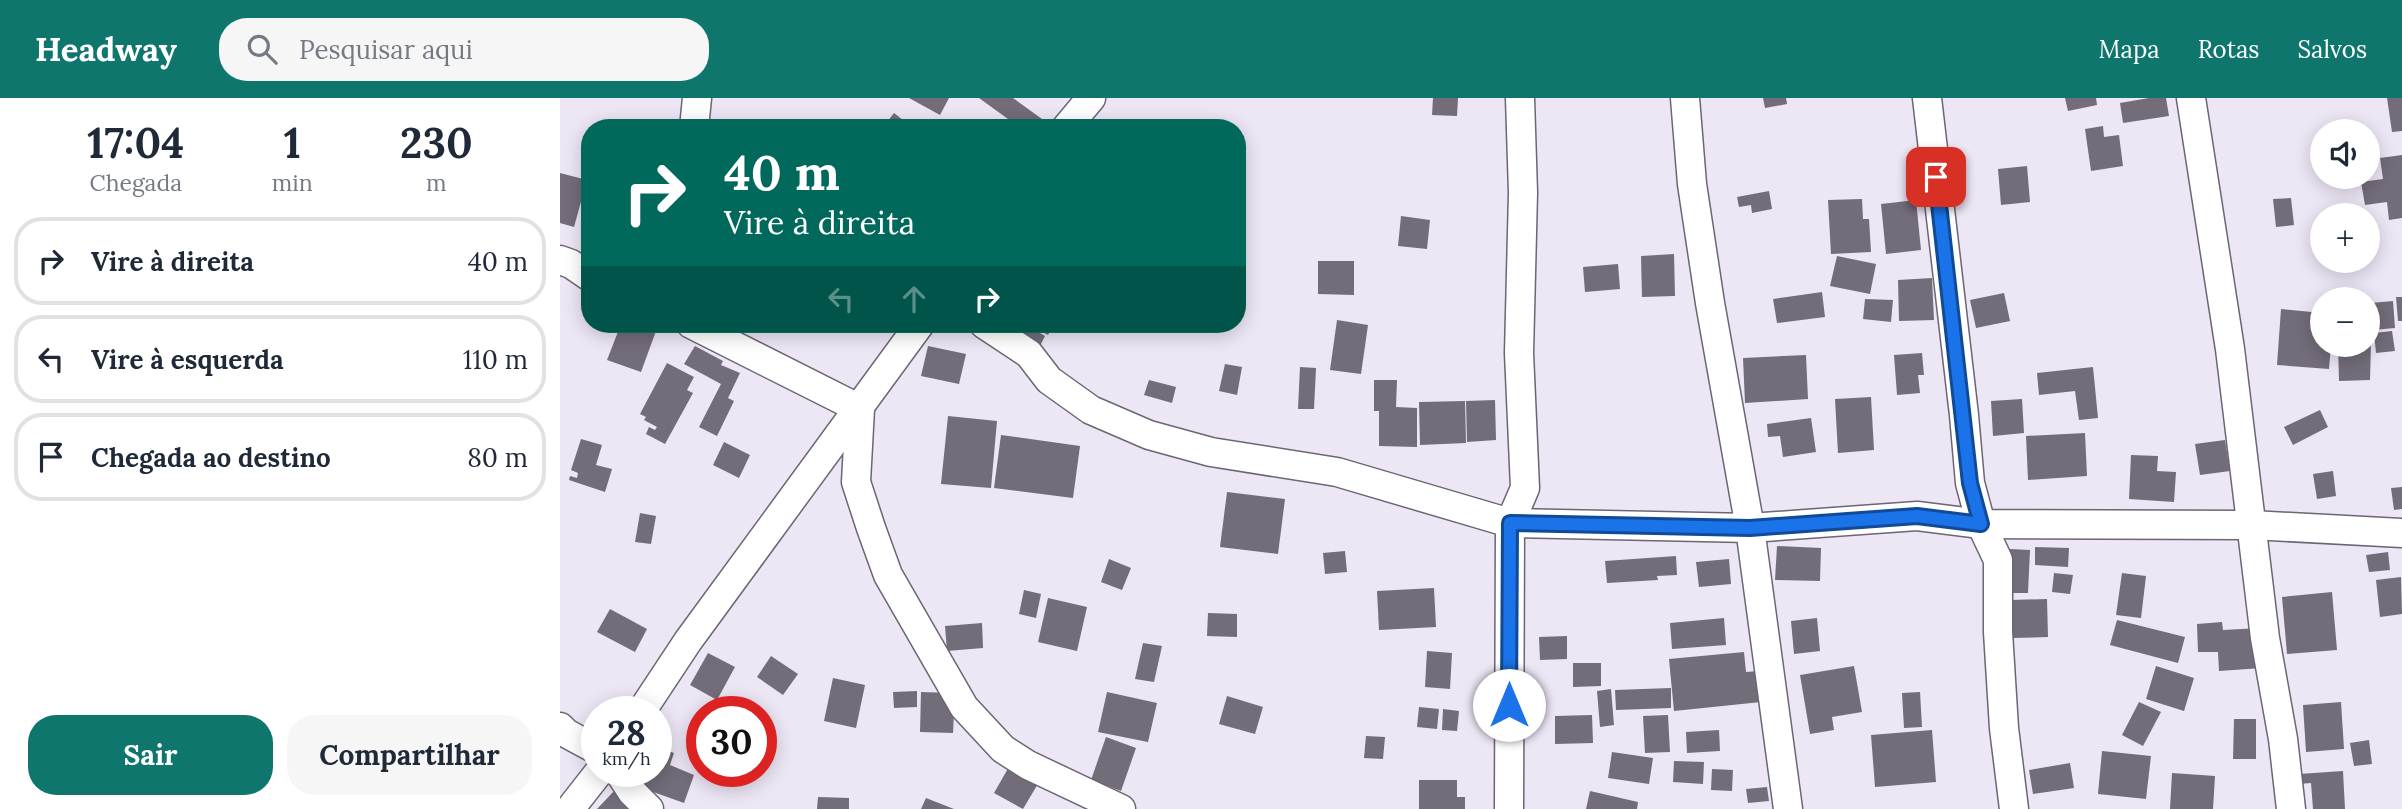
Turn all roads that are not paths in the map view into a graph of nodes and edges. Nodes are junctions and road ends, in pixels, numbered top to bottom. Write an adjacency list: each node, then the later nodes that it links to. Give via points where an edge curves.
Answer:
1 (697, 98): 7 (street)
2 (1091, 98): 8 (street)
3 (1520, 98): 15 (street, via 1519,353 1525,488)
4 (1685, 98): 18 (street, via 1694,198)
5 (1927, 98): 16 (street, via 1970,483)
6 (2192, 98): 17 (street)
7 (695, 119)
8 (1074, 119)
9 (560, 260): 10 (street)
10 (581, 271)
11 (709, 333): 14 (street)
12 (914, 333): 14 (street)
13 (998, 333): 15 (street, via 1029,354 1049,380 1091,410 1149,435 1211,452 1337,472)
14 (860, 409): 20 (street); 27 (street, via 856,482 871,528 888,575 964,706 1003,749)
15 (1510, 523): 18 (street); 28 (street)
16 (1981, 524): 17 (street); 18 (street, via 1917,516); 30 (street, via 1998,560 2004,728)
17 (2251, 525): 19 (street); 31 (street)
18 (1750, 528): 29 (street)
19 (2402, 533)
20 (652, 696)
21 (560, 727): 22 (street)
22 (581, 741)
23 (587, 787): 25 (street)
24 (629, 787): 26 (street)
25 (570, 809)
26 (649, 809)
27 (1121, 809)
28 (1509, 809)
29 (1788, 809)
30 (2014, 809)
31 (2291, 809)

